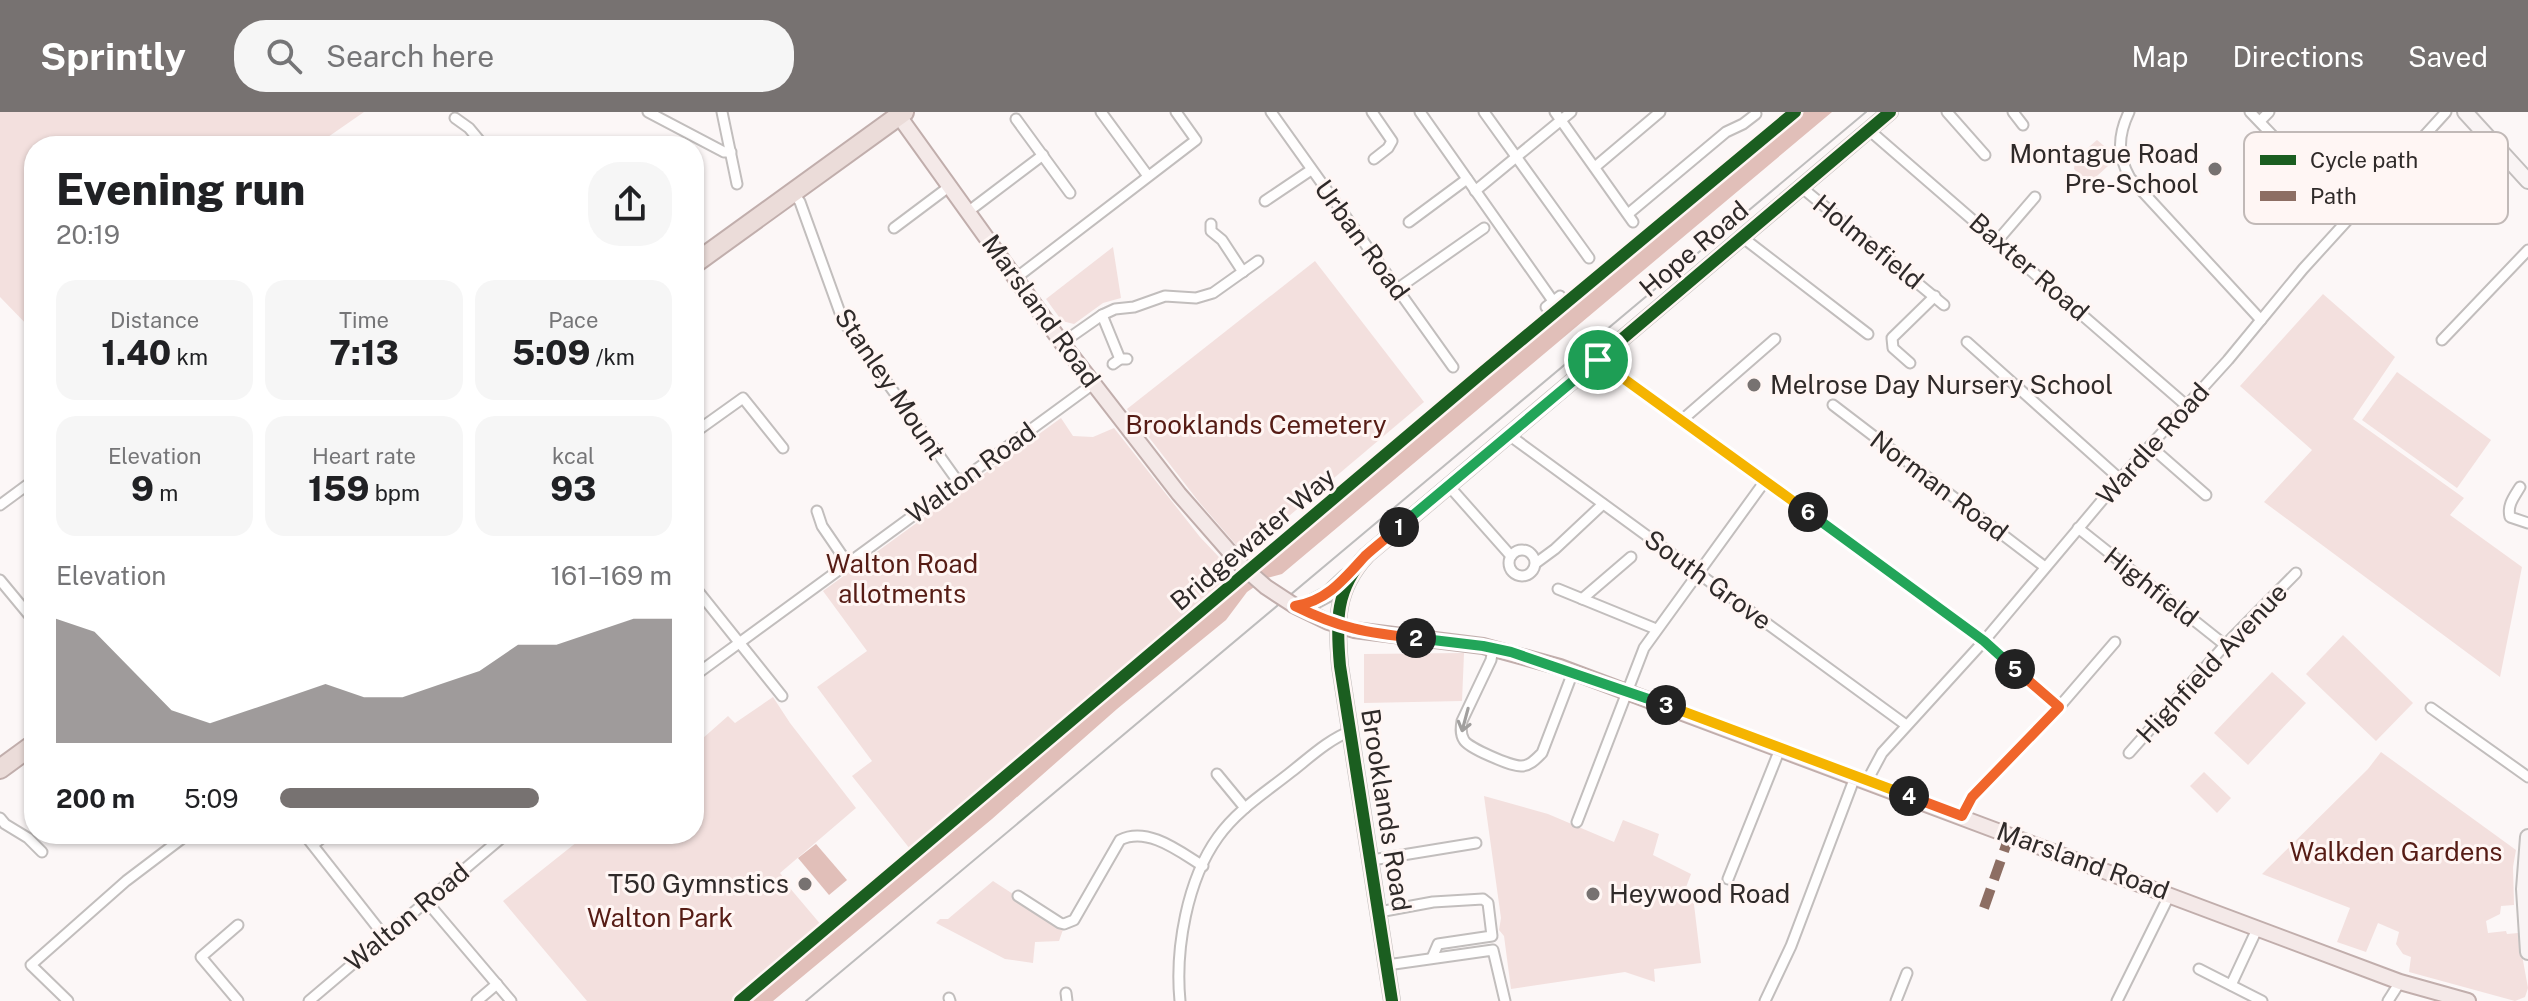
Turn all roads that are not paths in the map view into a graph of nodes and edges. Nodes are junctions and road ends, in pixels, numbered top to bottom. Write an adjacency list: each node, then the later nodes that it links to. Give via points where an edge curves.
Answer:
1 (648, 112): 31 (street)
2 (722, 112): 33 (street)
3 (1101, 112): 41 (street)
4 (1176, 112): 41 (street, via 1196,140)
5 (1271, 112): 40 (street, Urban Road)
6 (1372, 112): 37 (street, via 1392,141)
7 (1420, 112): 42 (street)
8 (1484, 112): 36 (street)
9 (1571, 112): 21 (street)
10 (1660, 112): 39 (street)
11 (1890, 112): 26 (street, Hope Road)
12 (1947, 112): 35 (street)
13 (2013, 112): 24 (street)
14 (2129, 112): 71 (street, via 2120,144 2130,178)
15 (2250, 112): 25 (street)
16 (2269, 112): 25 (street)
17 (2446, 112): 28 (street, Wardle Road)
18 (2465, 112): 29 (street)
19 (900, 113): 45 (main road, Marsland Road); 48 (highway)
20 (1756, 114): 39 (street, via 1726,132 1630,218)
21 (1558, 116): 36 (street); 39 (street)
22 (455, 118): 30 (street)
23 (1016, 119): 34 (street)
24 (2023, 125)
25 (2263, 125): 27 (street)
26 (1869, 130): 46 (street, Hope Road); 59 (street, Baxter Road)
27 (2270, 132)
28 (2428, 132)
29 (2483, 132)
30 (476, 136)
31 (694, 136)
32 (704, 141): 33 (street)
33 (731, 152): 44 (street)
34 (1043, 155): 49 (street); 52 (street)
35 (1985, 155)
36 (1518, 156): 47 (street); 62 (street)
37 (1374, 159)
38 (2508, 159): 43 (street)
39 (1595, 167)
40 (1311, 170): 51 (street, via 1274,190); 66 (street, Urban Road)
41 (1148, 176): 65 (street)
42 (1467, 179): 47 (street); 53 (street)
43 (2528, 181)
44 (737, 184)
45 (950, 186): 52 (main road, Marsland Road); 55 (street)
46 (1801, 187): 58 (street, Hope Road); 67 (street, Holmefield)
47 (1475, 191): 68 (street)
48 (793, 192): 61 (highway); 91 (street, Stanley Mount, via 843,321)
49 (1070, 193)
50 (2035, 197): 59 (street)
51 (1265, 201)
52 (969, 211): 65 (main road, Marsland Road)
53 (1409, 222)
54 (2345, 224): 71 (street, Wardle Road)
55 (894, 228)
56 (1484, 228): 66 (street)
57 (1209, 231): 64 (street, via 1222,240)
58 (1742, 237): 72 (street); 77 (street, Hope Road)
59 (1998, 240): 83 (street, Baxter Road)
60 (2528, 250): 74 (street)
61 (704, 257)
62 (1589, 258)
63 (1258, 261): 64 (street)
64 (1243, 272): 70 (street, via 1205,296 1165,296)
65 (1016, 278): 76 (main road, Marsland Road)
66 (1397, 289): 80 (street, Urban Road)
67 (1935, 296): 69 (street, Holmefield); 79 (street, Holmefield, via 1892,338 1893,348)
68 (1553, 301)
69 (1944, 305)
70 (1102, 315): 76 (street); 78 (street)
71 (2261, 320): 83 (street, Wardle Road)
72 (1868, 334)
73 (1775, 339): 84 (street)
74 (2442, 340)
75 (1967, 342): 89 (street)
76 (1062, 343): 81 (main road, Marsland Road)
77 (1598, 360): 84 (street); 86 (street, Hope Road)
78 (1120, 361)
79 (1910, 363)
80 (1453, 367)
81 (1093, 384): 91 (street, Walton Road); 114 (main road, Marsland Road, bridge, via 1242,566)
82 (1833, 405): 105 (street, Norman Road)
83 (2187, 406): 87 (street, Wardle Road)
84 (1682, 420): 90 (street)
85 (704, 426): 88 (street, via 743,398)
86 (1509, 435): 92 (street, Hope Road); 96 (street, South Grove)
87 (2150, 446): 89 (street, Wardle Road); 95 (street)
88 (783, 448)
89 (2120, 479): 100 (street, Wardle Road)
90 (1765, 481): 107 (street); 118 (street)
91 (959, 483): 104 (street, Walton Road)
92 (1449, 486): 101 (street); 106 (street, Hope Road)
93 (24, 487): 97 (street)
94 (2520, 487): 99 (street, via 2508,511 2510,517)
95 (2206, 495)
96 (1603, 504): 103 (street); 107 (street, South Grove)
97 (0, 505)
98 (817, 511): 104 (street)
99 (2528, 523)
100 (2078, 528): 105 (street, Wardle Road); 121 (street, Highfield)
101 (1511, 556): 103 (street, via 1526,550); 103 (street, via 1511,569 1521,576 1530,574)
102 (1631, 557): 112 (street)
103 (1536, 563)
104 (848, 564): 119 (street, Walton Road)
105 (2045, 567): 118 (street, Wardle Road)
106 (1354, 570): 113 (street); 116 (street, Hope Road)
107 (1698, 572): 117 (street); 129 (street, South Grove)
108 (2296, 573): 121 (street, Highfield Avenue)
109 (0, 580): 115 (street)
110 (1558, 589): 112 (street)
111 (704, 598): 119 (street)
112 (1582, 599): 117 (street)
113 (1311, 603): 114 (main road)
114 (1295, 606): 116 (main road, Marsland Road)
115 (24, 609)
116 (1337, 626): 122 (main road, Marsland Road); 130 (street, Brooklands Road)
117 (1656, 629): 125 (street)
118 (1984, 641): 127 (street); 129 (street, Wardle Road)
119 (739, 642): 123 (street, Walton Road); 126 (street)
120 (2115, 642): 127 (street)
121 (2225, 645): 133 (street, Highfield Avenue)
122 (1493, 648): 124 (main road, Marsland Road); 124 (street, one-way to 124, via 1461,730 1472,748 1517,766 1542,753)
123 (704, 668)
124 (1573, 672): 125 (main road, Marsland Road)
125 (1626, 691): 131 (main road, Marsland Road); 140 (street)
126 (782, 696)
127 (2059, 707): 139 (street, via 1972,797)
128 (2431, 708): 136 (street)
129 (1906, 725): 137 (street, Wardle Road)
130 (1351, 731): 138 (street); 150 (street, Brooklands Road)
131 (1780, 749): 137 (main road, Marsland Road); 152 (street)
132 (24, 751): 134 (highway)
133 (2129, 753)
134 (0, 769)
135 (1217, 774): 138 (street)
136 (2528, 777)
137 (1861, 779): 139 (main road, Marsland Road); 178 (street, Wardle Road)
138 (1245, 808): 151 (street, via 1217,838)
139 (1962, 816): 153 (main road, Marsland Road)
140 (1577, 822)
141 (2, 824): 142 (street)
142 (24, 836)
143 (2528, 837): 162 (street)
144 (1476, 843): 150 (street)
145 (34, 844): 149 (street)
146 (175, 844): 170 (street, via 31,965)
147 (494, 844): 155 (street, Walton Road)
148 (313, 845): 160 (street)
149 (42, 852)
150 (1372, 860): 156 (street, Brooklands Road)
151 (1203, 866): 157 (street, via 1162,842 1123,838 1074,920); 175 (street, via 1180,950)
152 (1728, 879)
153 (2170, 894): 159 (main road, Marsland Road); 180 (street)
154 (1018, 896): 157 (street)
155 (427, 902): 160 (street, Walton Road); 168 (street)
156 (1379, 912): 163 (street, via 1433,902 1488,903 1492,936 1438,944); 164 (street, Brooklands Road)
157 (1064, 924): 161 (street)
158 (238, 925): 171 (street, via 201,957)
159 (2258, 927): 167 (main road, Marsland Road); 169 (street)
160 (385, 937): 172 (street, Walton Road)
161 (1060, 937)
162 (2528, 952)
163 (1432, 958): 164 (street); 177 (street, via 1493,950)
164 (1387, 965): 176 (street, Brooklands Road)
165 (2199, 969): 169 (street)
166 (1907, 973): 179 (street)
167 (2400, 982): 182 (street); 183 (main road, Marsland Road)
168 (497, 984): 173 (street); 174 (street)
169 (2231, 985): 181 (street)
170 (68, 1001)
171 (238, 1001)
172 (309, 1001)
173 (477, 1001)
174 (511, 1001)
175 (1180, 1001)
176 (1392, 1001)
177 (1505, 1001)
178 (1765, 1001)
179 (1896, 1001)
180 (2117, 1001)
181 (2262, 1001)
182 (2388, 1001)
183 (2468, 1001)

